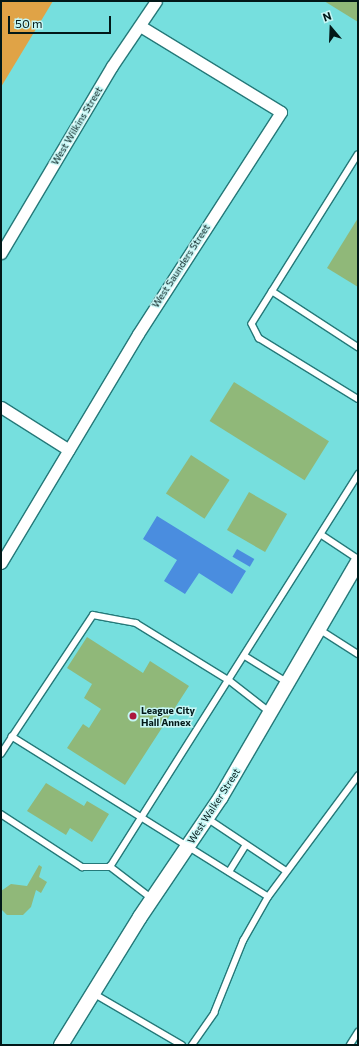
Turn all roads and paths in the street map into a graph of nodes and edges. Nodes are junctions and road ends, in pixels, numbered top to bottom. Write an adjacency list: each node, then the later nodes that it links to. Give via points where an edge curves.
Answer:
1 (156, 1): 2 (street, West Wilkins Street)
2 (140, 26): 4 (street, West Wilkins Street); 9 (street, West Saunders Street, via 281,112 138,334)
3 (358, 155): 5 (lane)
4 (1, 253)
5 (272, 291): 6 (lane); 7 (lane, via 253,320 255,334)
6 (358, 347)
7 (358, 399)
8 (1, 407): 9 (street)
9 (69, 450): 13 (street, West Saunders Street)
10 (358, 474): 11 (lane)
11 (322, 535): 12 (lane); 16 (lane)
12 (358, 561): 14 (street, West Walker Street)
13 (1, 564)
14 (318, 629): 15 (lane); 18 (street, West Walker Street)
15 (358, 654)
16 (245, 656): 17 (lane); 18 (lane)
17 (230, 681): 19 (lane); 20 (lane, via 136,623 93,616); 24 (lane)
18 (287, 682): 19 (street, West Walker Street)
19 (270, 712): 25 (street, West Walker Street)
20 (12, 737): 21 (lane); 24 (lane)
21 (1, 754)
22 (358, 776): 29 (lane)
23 (1, 814): 28 (lane, via 82,867)
24 (143, 818): 26 (lane); 28 (lane)
25 (207, 818): 26 (street, West Walker Street); 27 (lane)
26 (188, 846): 30 (lane); 32 (street, West Walker Street)
27 (245, 846): 29 (lane); 30 (lane)
28 (110, 867): 32 (lane)
29 (285, 870): 31 (lane)
30 (229, 872): 31 (lane)
31 (268, 896): 37 (lane, via 243,941 214,1013)
32 (152, 899): 33 (street, West Walker Street)
33 (93, 993): 35 (street, West Walker Street); 36 (lane)
34 (358, 1032): 38 (lane)
35 (61, 1045)
36 (182, 1045)
37 (192, 1045)
38 (350, 1045)

